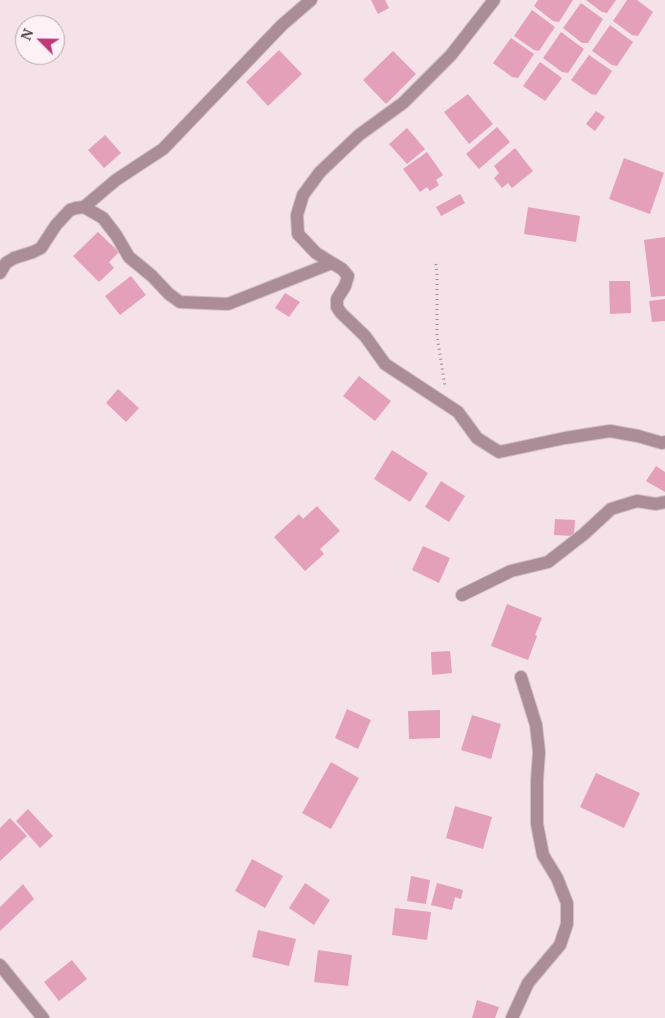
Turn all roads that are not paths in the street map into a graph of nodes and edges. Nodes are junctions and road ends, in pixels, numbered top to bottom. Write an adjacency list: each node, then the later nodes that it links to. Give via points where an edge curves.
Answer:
1 (310, 0): 3 (street, via 163,149 116,180)
2 (494, 0): 4 (street, via 451,55 403,103 358,134 320,172 303,195 298,234 316,253)
3 (84, 207): 4 (street, via 103,218 129,256 180,302 228,304); 5 (street, via 70,210 41,248 14,258)
4 (332, 263): 6 (street, via 348,276 336,299 337,307 365,336 385,364 458,412 478,438 499,452 610,431)
5 (0, 272)
6 (665, 442)
7 (665, 502): 8 (street, via 637,501 611,509 548,562 511,571)
8 (462, 595)
9 (521, 677): 12 (street, via 536,725 539,752 536,824 543,855 567,903 567,924 560,946 528,982)
10 (0, 965): 11 (street)
11 (43, 1018)
12 (512, 1018)

